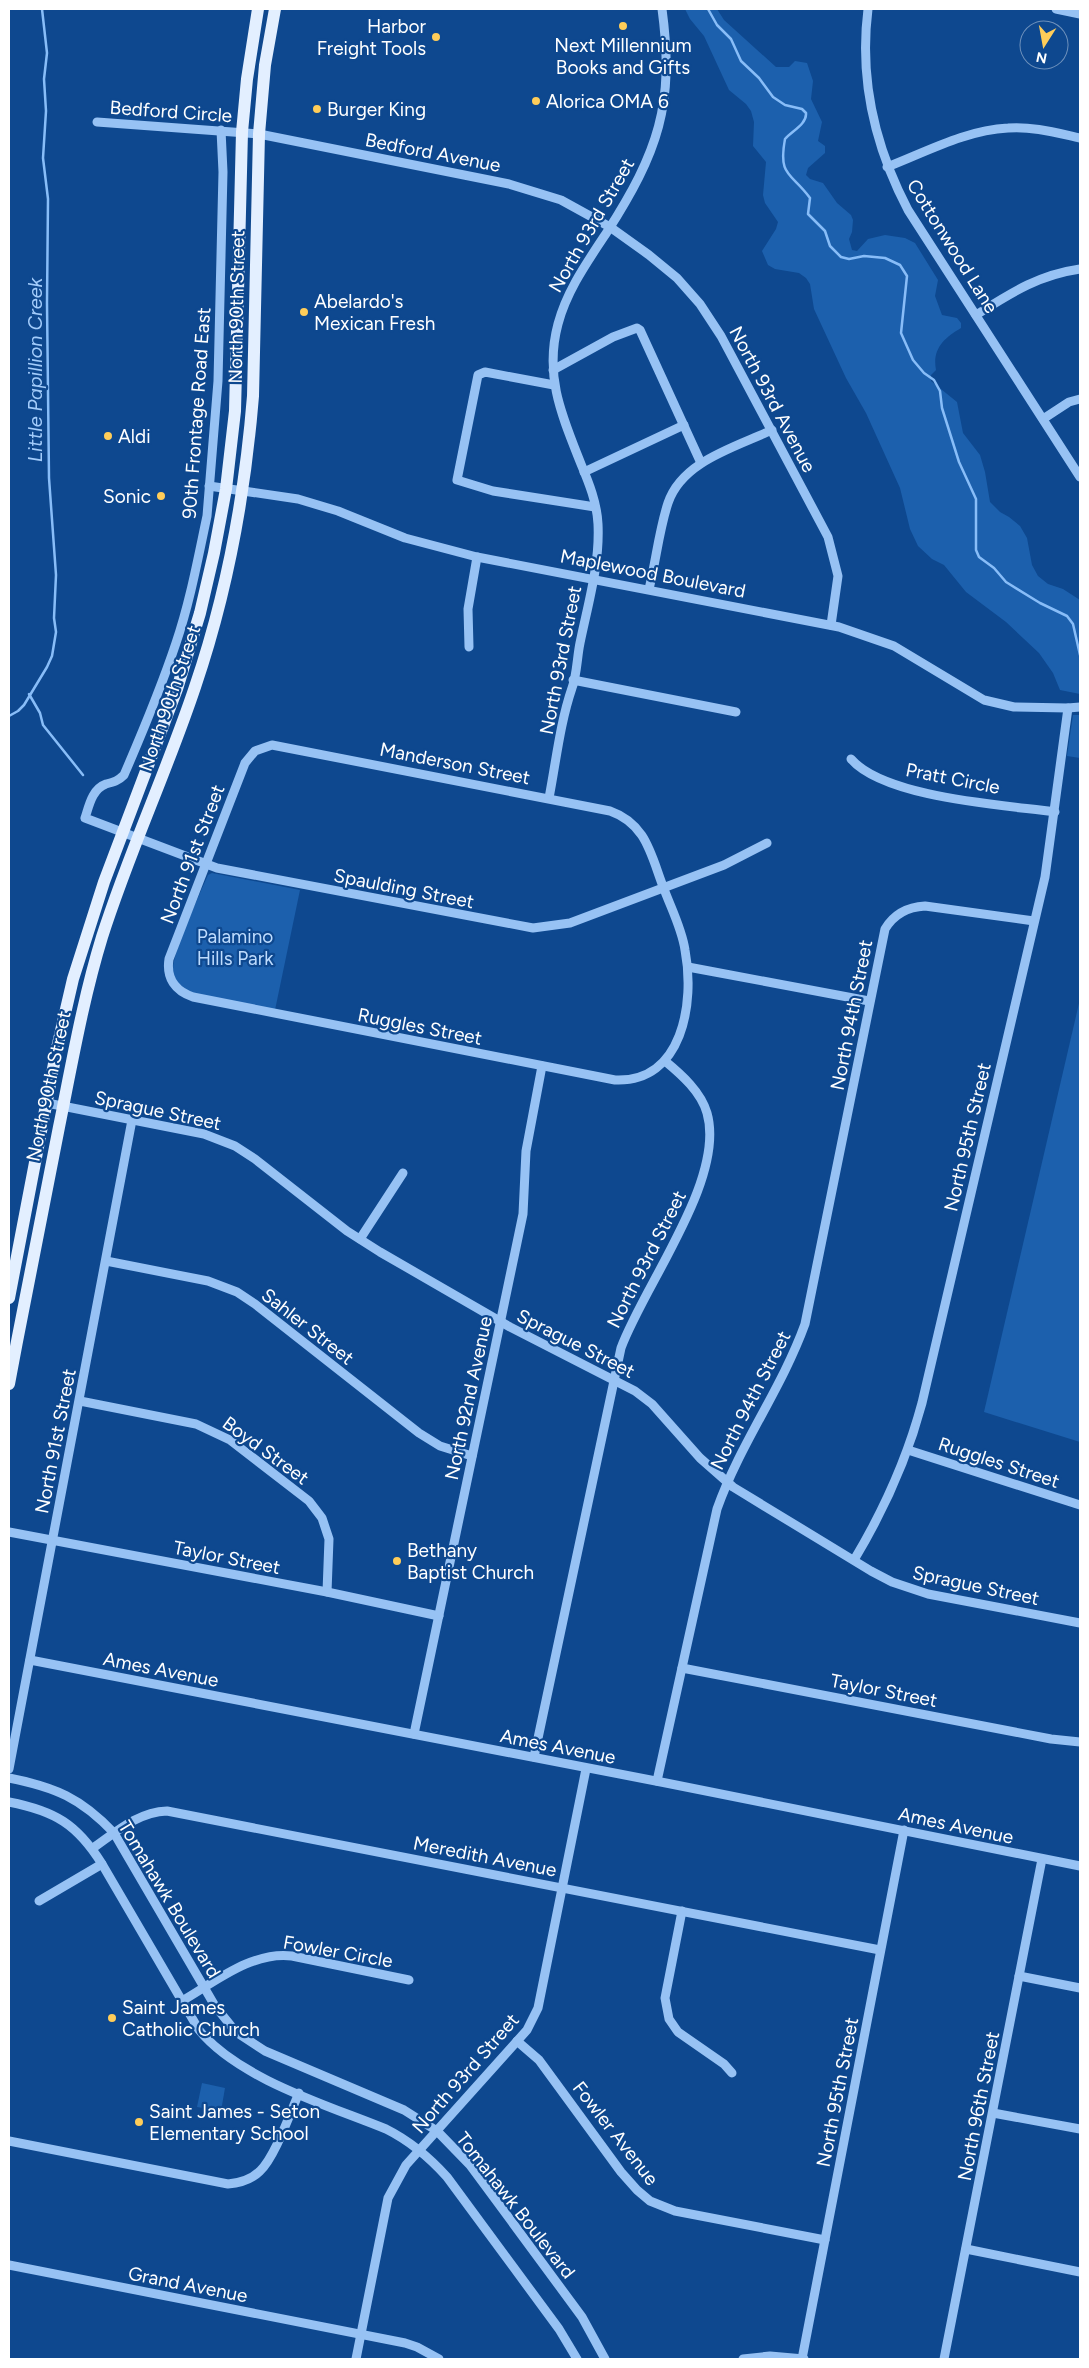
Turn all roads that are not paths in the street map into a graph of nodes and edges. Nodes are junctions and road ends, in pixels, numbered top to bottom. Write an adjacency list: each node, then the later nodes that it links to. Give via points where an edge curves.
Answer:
1 (258, 9): 9 (main road, North 90th Street)
2 (275, 9): 10 (main road, North 90th Street)
3 (662, 9): 13 (street, North 93rd Street, via 667,62 659,123 642,172)
4 (868, 9): 12 (street, Cottonwood Lane, via 865,50 869,99)
5 (1056, 9): 6 (street)
6 (1080, 14)
7 (96, 122): 8 (street, Bedford Circle)
8 (221, 130): 9 (street, Bedford Circle); 25 (street, 90th Frontage Road East, via 223,172 218,381)
9 (242, 132): 10 (street, Bedford Avenue); 26 (main road, North 90th Street, via 237,373)
10 (259, 134): 13 (street, Bedford Avenue, via 529,189 567,202); 27 (main road, North 90th Street, via 253,396)
11 (1080, 138): 12 (street, via 1027,128 989,130)
12 (887, 167): 15 (street, Cottonwood Lane, via 908,210)
13 (610, 227): 16 (street, North 93rd Street, via 565,302 557,327); 21 (street, North 93rd Avenue, via 662,265 700,304)
14 (1080, 269): 15 (street, via 1031,282)
15 (976, 315): 19 (street, Cottonwood Lane)
16 (553, 370): 17 (street, North 93rd Street); 20 (street, via 637,328)
17 (554, 385): 23 (street, North 93rd Street, via 561,413); 28 (street, via 485,372 478,375 457,480 493,490)
18 (1080, 398): 19 (street)
19 (1043, 419): 24 (street, Cottonwood Lane)
20 (684, 425): 22 (street); 23 (street)
21 (772, 430): 22 (street); 32 (street, North 93rd Avenue, via 833,551 838,584)
22 (701, 463): 31 (street, via 683,477 670,498)
23 (584, 472): 28 (street, North 93rd Street)
24 (1080, 477)
25 (209, 486): 26 (street, Maplewood Boulevard); 42 (street, 90th Frontage Road East, via 207,516 195,572 163,680 124,775 96,792 85,818)
26 (226, 488): 27 (street, Maplewood Boulevard); 42 (main road, North 90th Street, via 193,641)
27 (242, 491): 29 (street, Maplewood Boulevard, via 276,494 312,503 405,538); 43 (main road, North 90th Street, via 222,596 204,658)
28 (595, 507): 30 (street, North 93rd Street, via 598,537)
29 (477, 557): 30 (street, Maplewood Boulevard); 33 (street, via 468,609)
30 (593, 578): 31 (street, Maplewood Boulevard); 34 (street, North 93rd Street)
31 (649, 589): 32 (street, Maplewood Boulevard)
32 (831, 625): 36 (street, Maplewood Boulevard, via 894,646 984,700 1014,707)
33 (469, 647)
34 (573, 680): 37 (street); 40 (street, North 93rd Street)
35 (1080, 707): 36 (street, Maplewood Boulevard)
36 (1068, 708): 41 (street, North 95th Street)
37 (736, 712)
38 (263, 747): 40 (street, Manderson Street, via 279,746); 45 (street, North 91st Street, via 245,763)
39 (851, 759): 41 (street, Pratt Circle, via 870,775 909,788 954,798)
40 (549, 798): 46 (street, Manderson Street, via 621,814 637,827 644,838)
41 (1055, 812): 47 (street, North 95th Street)
42 (122, 834): 43 (street, 90th Frontage Road East); 53 (main road, North 90th Street, via 78,962)
43 (138, 840): 45 (street, Spaulding Street); 54 (main road, North 90th Street, via 92,971)
44 (767, 843): 46 (street, Spaulding Street, via 724,865)
45 (205, 864): 46 (street, Spaulding Street, via 533,928 570,923); 49 (street, North 91st Street, via 169,958)
46 (663, 888): 48 (street, via 683,940)
47 (1034, 921): 50 (street, North 94th Street, via 925,906 908,908 895,916 882,936); 64 (street, North 95th Street, via 922,1403)
48 (688, 967): 50 (street); 51 (street, via 688,991 681,1029)
49 (171, 981): 52 (street, Ruggles Street, via 181,992 193,997)
50 (869, 1001): 66 (street, North 94th Street, via 805,1324 780,1384)
51 (665, 1061): 52 (street, Ruggles Street, via 647,1075 625,1080); 61 (street, North 93rd Street, via 692,1086 705,1107 710,1124 708,1149 698,1192 629,1327)
52 (542, 1066): 60 (street, North 92nd Avenue, via 526,1151 523,1214)
53 (47, 1103): 54 (street, Sprague Street); 59 (main road, North 90th Street)
54 (63, 1107): 55 (street, Sprague Street); 62 (main road, North 90th Street)
55 (132, 1120): 57 (street, Sprague Street, via 204,1134 235,1146); 58 (street, North 91st Street)
56 (403, 1173): 57 (street)
57 (360, 1239): 60 (street, Sprague Street)
58 (106, 1261): 63 (street, North 91st Street); 65 (street, Sahler Street, via 208,1281 237,1292 419,1433 440,1446)
59 (9, 1298)
60 (501, 1322): 61 (street, Sprague Street); 65 (street, North 92nd Avenue)
61 (613, 1380): 66 (street, Sprague Street, via 652,1404 700,1458); 78 (street, North 93rd Street)
62 (9, 1384)
63 (80, 1401): 69 (street, North 91st Street); 71 (street, Boyd Street, via 196,1424 230,1440 308,1502 322,1518 329,1538)
64 (908, 1450): 67 (street, Ruggles Street); 70 (street, North 95th Street, via 886,1502)
65 (472, 1456): 72 (street, North 92nd Avenue)
66 (727, 1482): 70 (street, Sprague Street); 75 (street, North 94th Street, via 707,1546)
67 (1080, 1506)
68 (9, 1532): 69 (street, Taylor Street)
69 (52, 1540): 71 (street, Taylor Street); 74 (street, North 91st Street)
70 (854, 1560): 73 (street, Sprague Street, via 892,1582 928,1594)
71 (327, 1592): 72 (street, Taylor Street)
72 (439, 1616): 76 (street, North 92nd Avenue)
73 (1080, 1622)
74 (30, 1660): 76 (street, Ames Avenue); 79 (street, North 91st Street)
75 (682, 1668): 77 (street, Taylor Street); 82 (street, North 94th Street)
76 (414, 1734): 78 (street, Ames Avenue)
77 (1080, 1742)
78 (534, 1758): 80 (street, Ames Avenue)
79 (9, 1769)
80 (586, 1769): 82 (street, Ames Avenue); 90 (street, North 93rd Street)
81 (9, 1778): 85 (street, Tomahawk Boulevard, via 65,1793 90,1810)
82 (657, 1781): 84 (street, Ames Avenue)
83 (9, 1802): 86 (street, Tomahawk Boulevard, via 35,1807 61,1818)
84 (904, 1830): 87 (street, Ames Avenue); 93 (street, North 95th Street)
85 (114, 1833): 86 (street, Meredith Avenue); 90 (street, Meredith Avenue, via 145,1814 167,1810); 96 (street, Tomahawk Boulevard)
86 (93, 1848): 88 (street, Tomahawk Boulevard)
87 (1042, 1859): 89 (street, Ames Avenue); 94 (street, North 96th Street)
88 (102, 1864): 91 (street); 98 (street, Tomahawk Boulevard)
89 (1080, 1866)
90 (563, 1888): 92 (street, Meredith Avenue); 99 (street, North 93rd Street, via 538,2008)
91 (39, 1901)
92 (682, 1911): 93 (street, Meredith Avenue); 100 (street, via 665,1998 668,2019 678,2032)
93 (880, 1950): 107 (street, North 95th Street)
94 (1019, 1976): 97 (street); 102 (street, North 96th Street)
95 (409, 1980): 96 (street, Fowler Circle, via 277,1955 251,1962)
96 (204, 1988): 98 (street, Fowler Circle); 104 (street, Tomahawk Boulevard, via 229,2024 255,2046 404,2110)
97 (1080, 1988)
98 (182, 2001): 101 (street, Tomahawk Boulevard, via 199,2030 227,2058)
99 (517, 2041): 104 (street, North 93rd Street); 107 (street, Fowler Avenue, via 538,2060 622,2172 650,2201 675,2211)
100 (732, 2073)
101 (299, 2093): 105 (street, via 266,2164 253,2177 236,2183); 106 (street, Tomahawk Boulevard, via 386,2129)
102 (993, 2113): 103 (street); 108 (street, North 96th Street)
103 (1080, 2129)
104 (437, 2131): 106 (street, North 93rd Street); 115 (street, Tomahawk Boulevard, via 470,2165 576,2308)
105 (9, 2141)
106 (420, 2150): 111 (street, North 93rd Street, via 401,2171 388,2198); 114 (street, Tomahawk Boulevard, via 448,2177 559,2329)
107 (825, 2240): 117 (street, North 95th Street)
108 (966, 2250): 110 (street); 118 (street, North 96th Street)
109 (9, 2265): 111 (street, Grand Avenue)
110 (1080, 2272)
111 (360, 2335): 112 (street, North 93rd Street); 113 (street, via 417,2347)
112 (356, 2359)
113 (439, 2359)
114 (577, 2359)
115 (605, 2359)
116 (743, 2359): 117 (street, via 770,2356)
117 (803, 2359)
118 (944, 2359)

